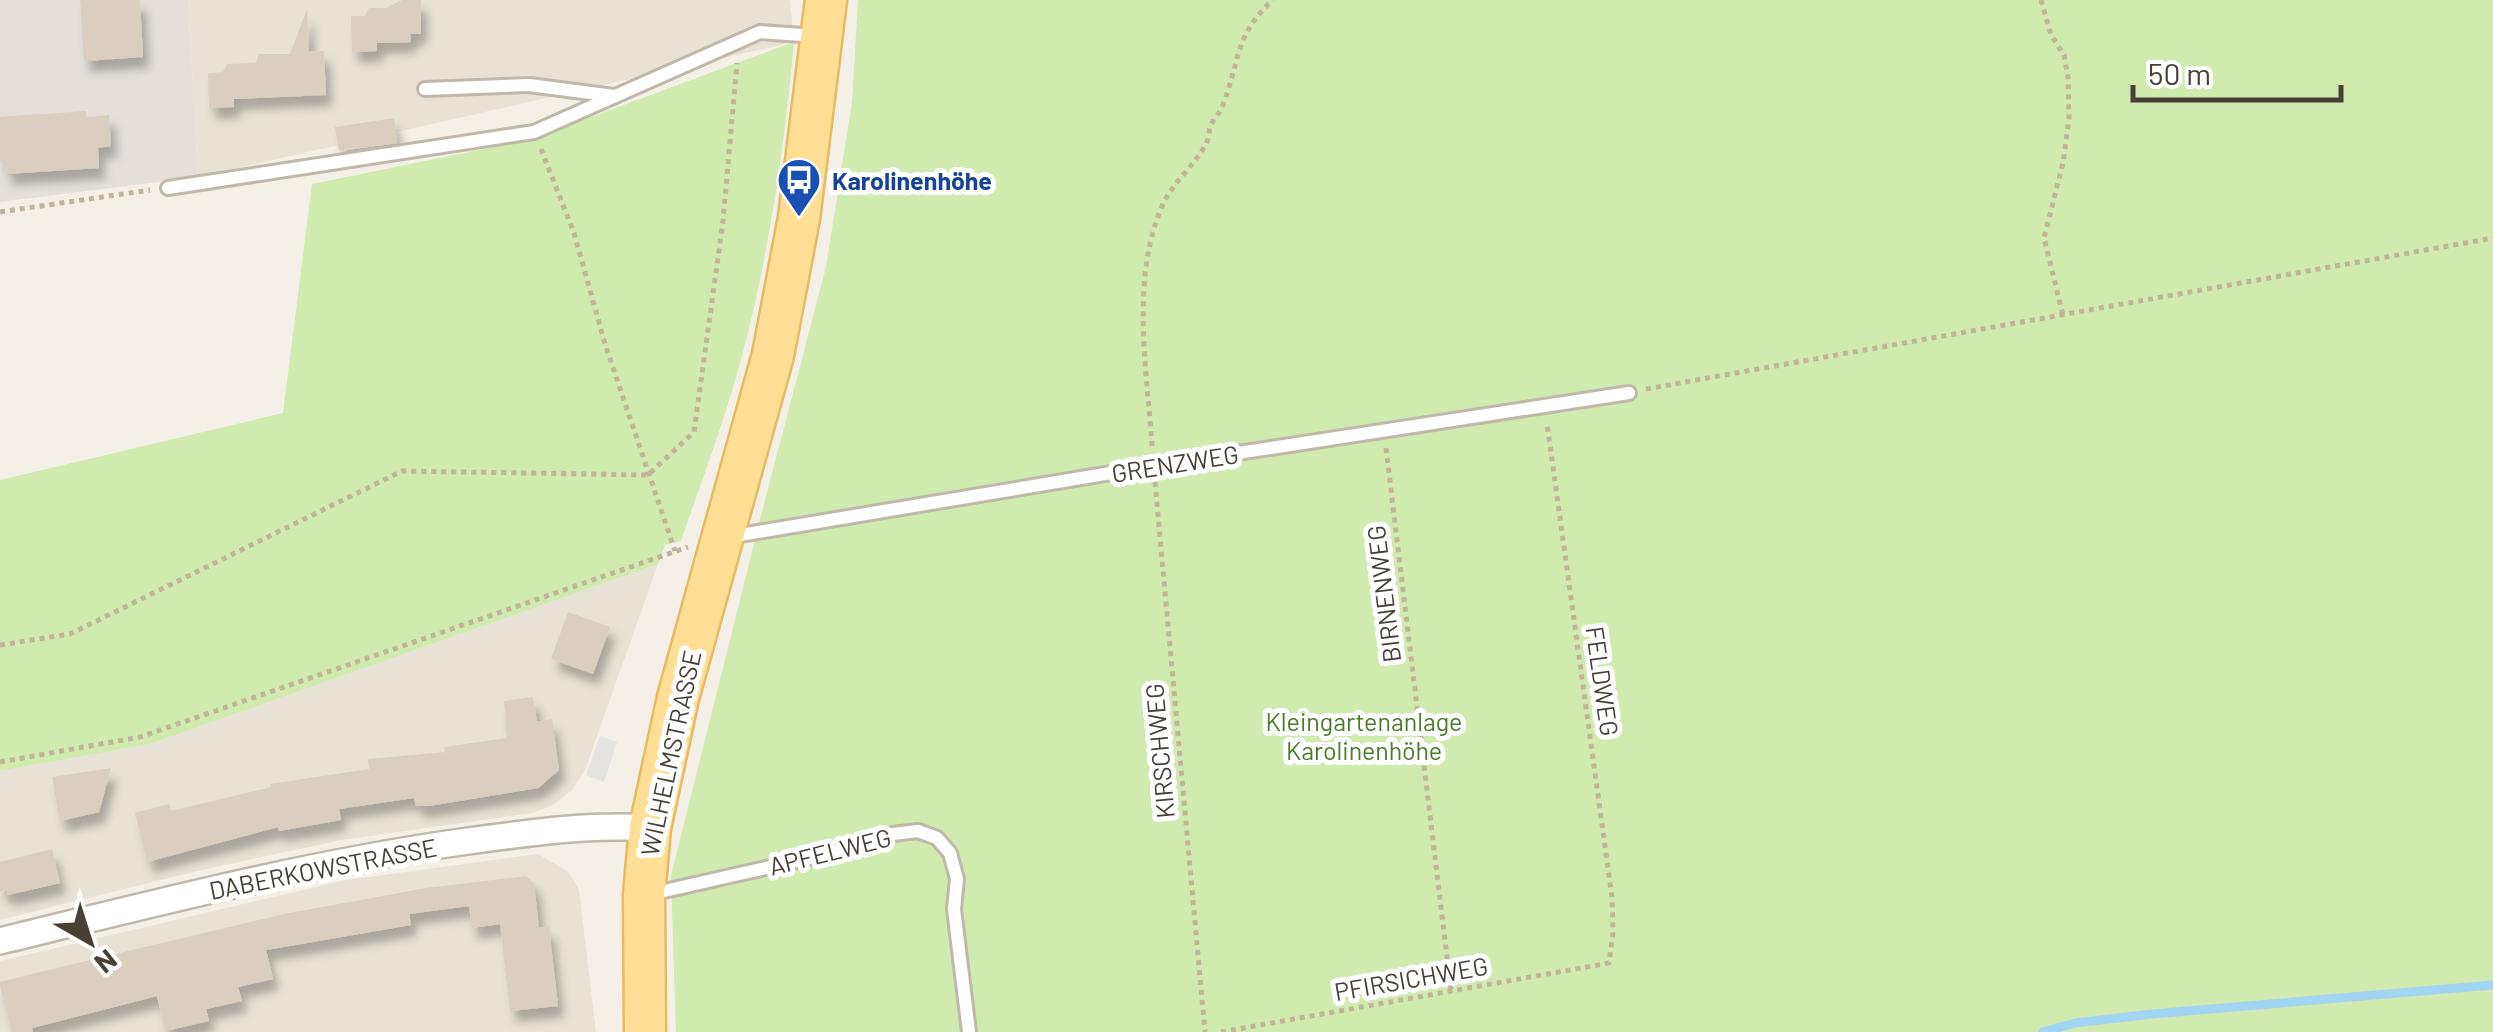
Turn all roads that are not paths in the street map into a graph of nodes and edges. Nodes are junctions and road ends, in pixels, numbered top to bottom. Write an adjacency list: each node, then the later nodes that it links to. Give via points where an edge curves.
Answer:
1 (825, 18): 3 (lane, via 760,32); 6 (main road, WILHELMSTRASSE, via 773,355)
2 (425, 89): 3 (lane, via 529,85)
3 (616, 96): 4 (lane, via 534,132)
4 (168, 188)
5 (1629, 392): 6 (lane, GRENZWEG)
6 (706, 542): 7 (main road, WILHELMSTRASSE)
7 (650, 828): 8 (main road, WILHELMSTRASSE); 9 (street, DABERKOWSTRASSE, via 599,825 361,857)
8 (644, 895): 10 (main road, WILHELMSTRASSE); 11 (lane, APFELWEG, via 893,834 937,838 950,853 956,878)
9 (0, 941)
10 (645, 1032)
11 (968, 1032)

